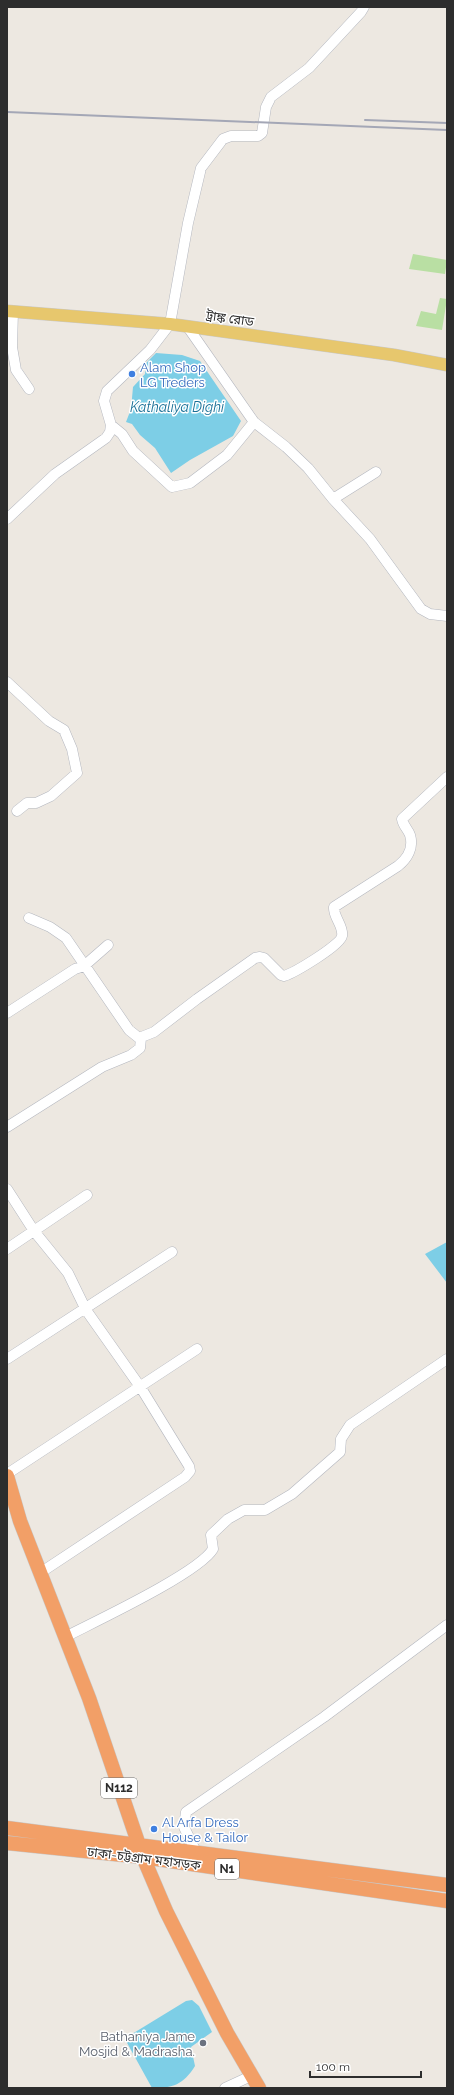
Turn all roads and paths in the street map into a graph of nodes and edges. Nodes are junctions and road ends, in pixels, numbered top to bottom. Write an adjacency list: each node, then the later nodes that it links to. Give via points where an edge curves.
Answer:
1 (364, 7): 3 (street, via 308,68 272,97 266,108 262,133 258,136 231,136 223,139 201,168 188,223)
2 (10, 311): 3 (main road, ট্রাঙ্ক রোড); 6 (street, via 16,370)
3 (170, 324): 4 (main road, ট্রাঙ্ক রোড); 8 (street, via 150,350 107,391 105,406)
4 (187, 326): 5 (main road, ট্রাঙ্ক রোড, via 394,355); 7 (street)
5 (447, 365)
6 (29, 389)
7 (254, 422): 8 (street, via 227,456 190,483 172,487 133,451 122,434); 10 (street, via 308,468)
8 (111, 425): 11 (street, via 106,438 55,474)
9 (376, 472): 10 (street)
10 (333, 499): 12 (street, via 370,539 421,609 430,614)
11 (7, 519)
12 (447, 616)
13 (7, 682): 15 (street, via 49,721 64,730 72,749 77,773 51,796 36,803 27,803)
14 (447, 777): 20 (street, via 402,819 403,826 410,834 411,846 406,859 334,907 333,912 342,934 337,943 284,976 264,958 255,958 154,1032)
15 (18, 810)
16 (29, 918): 18 (street, via 50,927 66,938)
17 (108, 945): 18 (street)
18 (84, 966): 19 (street); 20 (street, via 91,972 129,1030 137,1038)
19 (7, 1013)
20 (141, 1038): 21 (street, via 140,1048 131,1055 102,1067)
21 (7, 1127)
22 (7, 1190): 24 (street)
23 (87, 1195): 24 (street)
24 (34, 1231): 25 (street); 27 (street, via 68,1273)
25 (7, 1249)
26 (172, 1252): 27 (street)
27 (86, 1310): 29 (street); 31 (street)
28 (197, 1349): 31 (street)
29 (7, 1359)
30 (447, 1359): 35 (street, via 350,1425 341,1438 340,1452 292,1494 265,1510 244,1510 228,1518 211,1535 213,1549 205,1558 169,1583)
31 (141, 1388): 32 (street); 33 (street, via 190,1471 185,1477)
32 (7, 1475): 33 (highway, N112, via 20,1521)
33 (40, 1573): 35 (highway, N112)
34 (447, 1624): 39 (street, via 324,1717 186,1812 184,1827)
35 (65, 1637): 38 (highway, N112, via 89,1698)
36 (7, 1828): 38 (highway, ঢাকা-চট্টগ্রাম মহাসড়ক / N1)
37 (7, 1843): 38 (highway, ঢাকা-চট্টগ্রাম মহাসড়ক / N1)
38 (141, 1851): 39 (highway, ঢাকা-চট্টগ্রাম মহাসড়ক / N1); 41 (highway, ঢাকা-চট্টগ্রাম মহাসড়ক / N1); 42 (highway, N112, via 166,1911)
39 (196, 1852): 40 (highway, ঢাকা-চট্টগ্রাম মহাসড়ক / N1)
40 (447, 1885)
41 (447, 1901)
42 (250, 2076): 43 (street); 44 (highway, N112)
43 (225, 2088)
44 (259, 2088)

